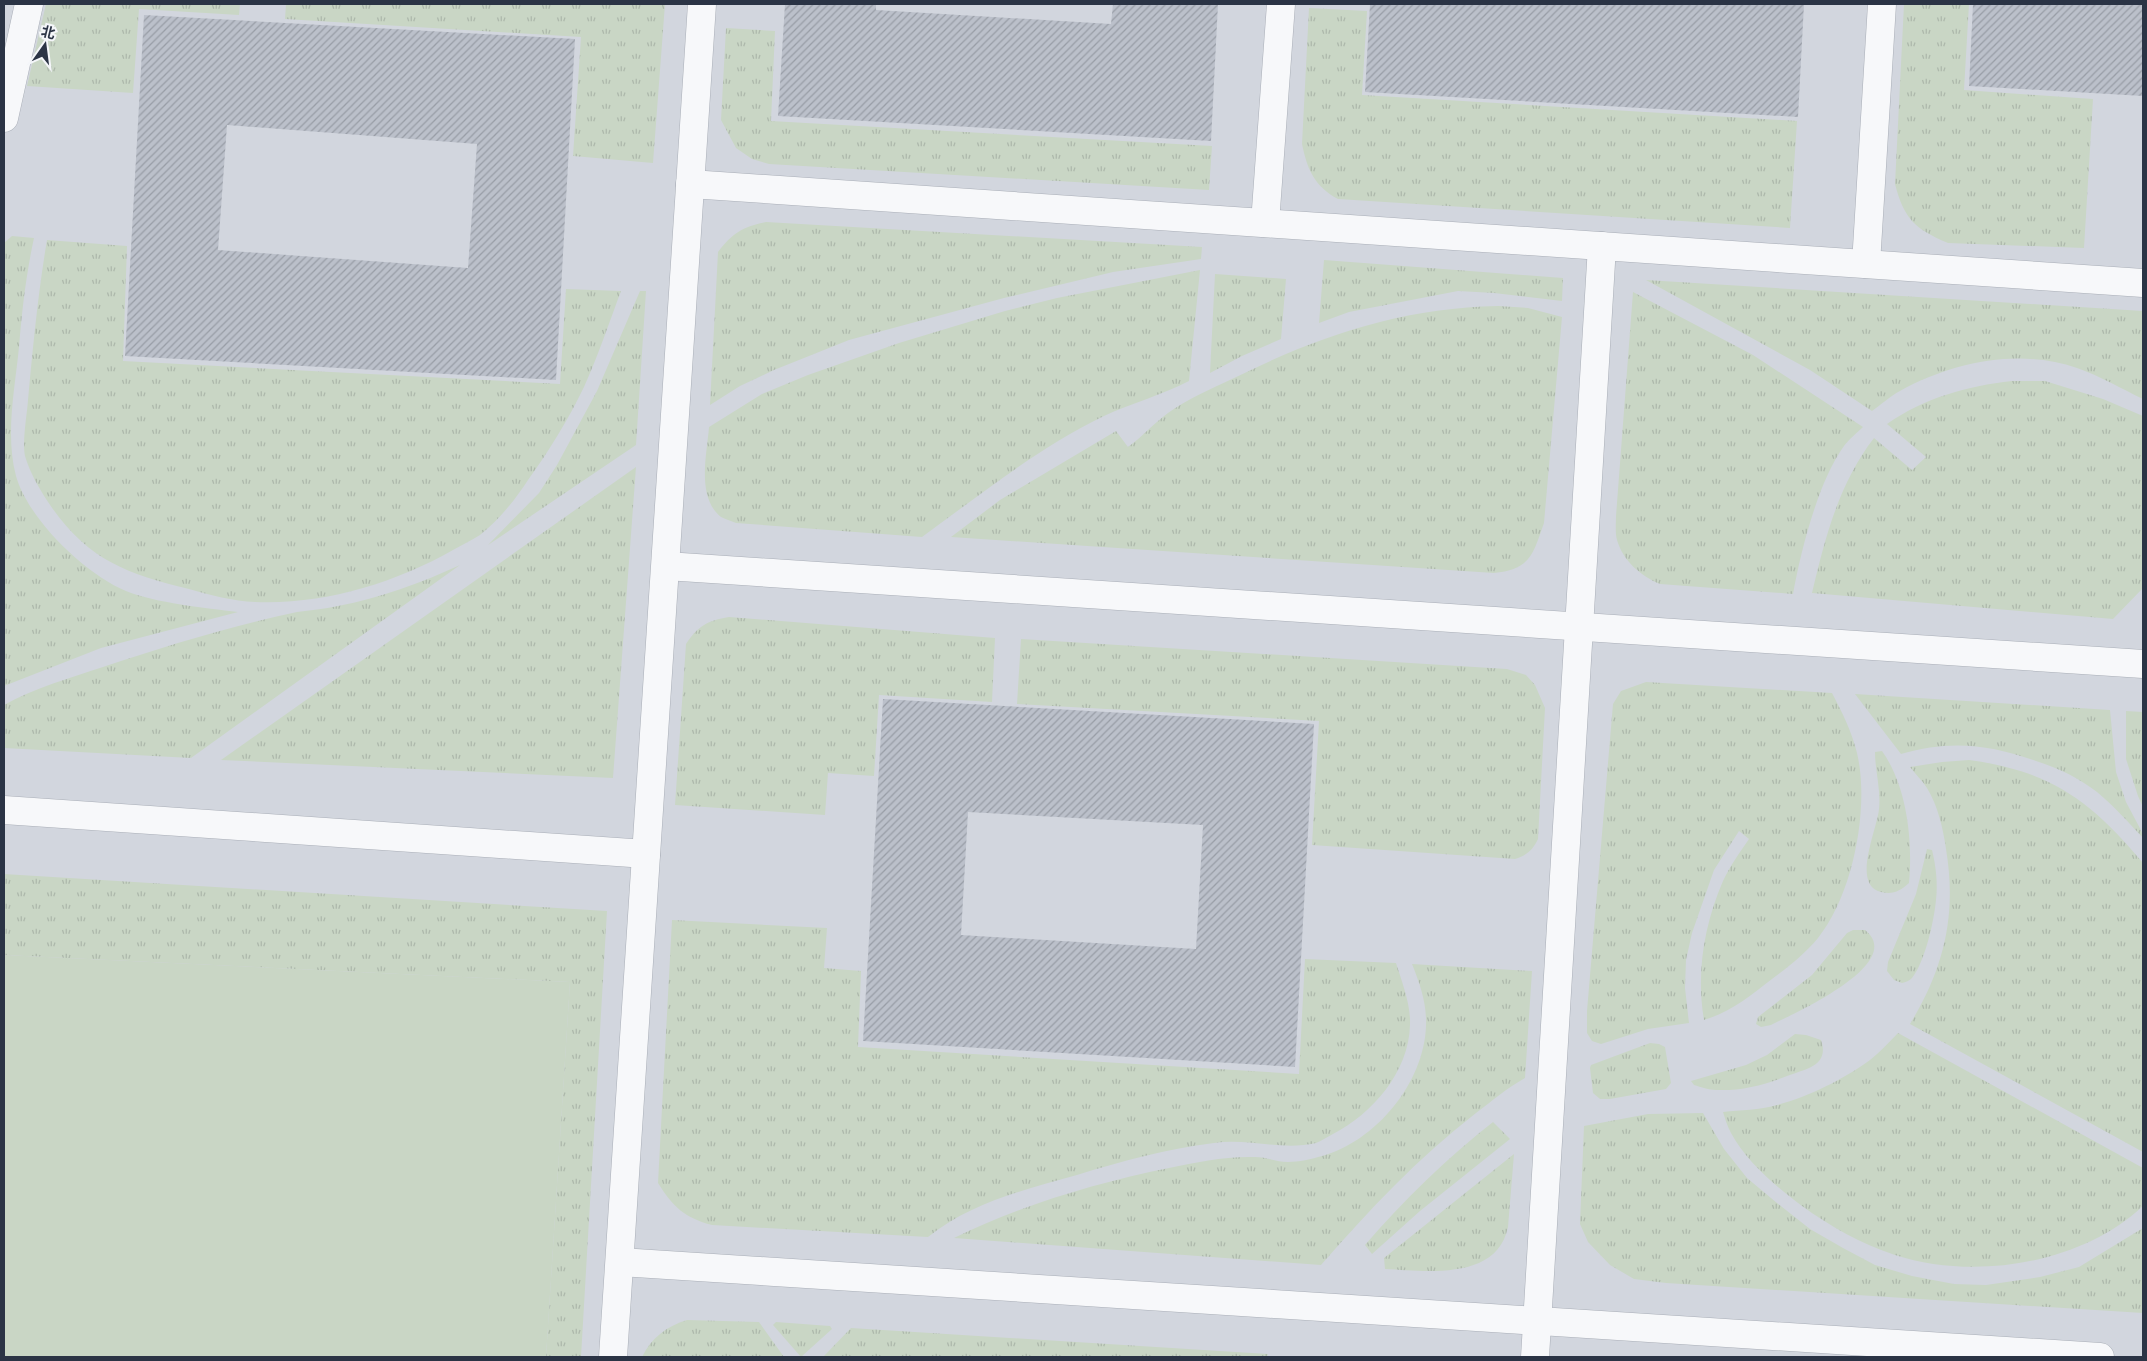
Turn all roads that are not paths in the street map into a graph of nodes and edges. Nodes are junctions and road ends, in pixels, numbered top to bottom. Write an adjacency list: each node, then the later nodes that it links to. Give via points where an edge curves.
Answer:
1 (29, 4): 5 (lane)
2 (702, 4): 6 (lane)
3 (1280, 4): 7 (lane)
4 (1882, 4): 9 (lane)
5 (4, 118)
6 (690, 184): 7 (lane); 11 (lane)
7 (1265, 223): 8 (lane)
8 (1602, 246): 9 (lane); 12 (lane)
9 (1866, 264): 10 (lane)
10 (2143, 283)
11 (666, 566): 12 (lane); 15 (lane)
12 (1578, 627): 13 (lane); 17 (lane)
13 (2143, 664)
14 (4, 810): 15 (lane)
15 (646, 854): 16 (lane)
16 (620, 1262): 17 (lane); 18 (lane)
17 (1538, 1321): 19 (lane); 20 (lane)
18 (613, 1357)
19 (1535, 1357)
20 (2100, 1357)

